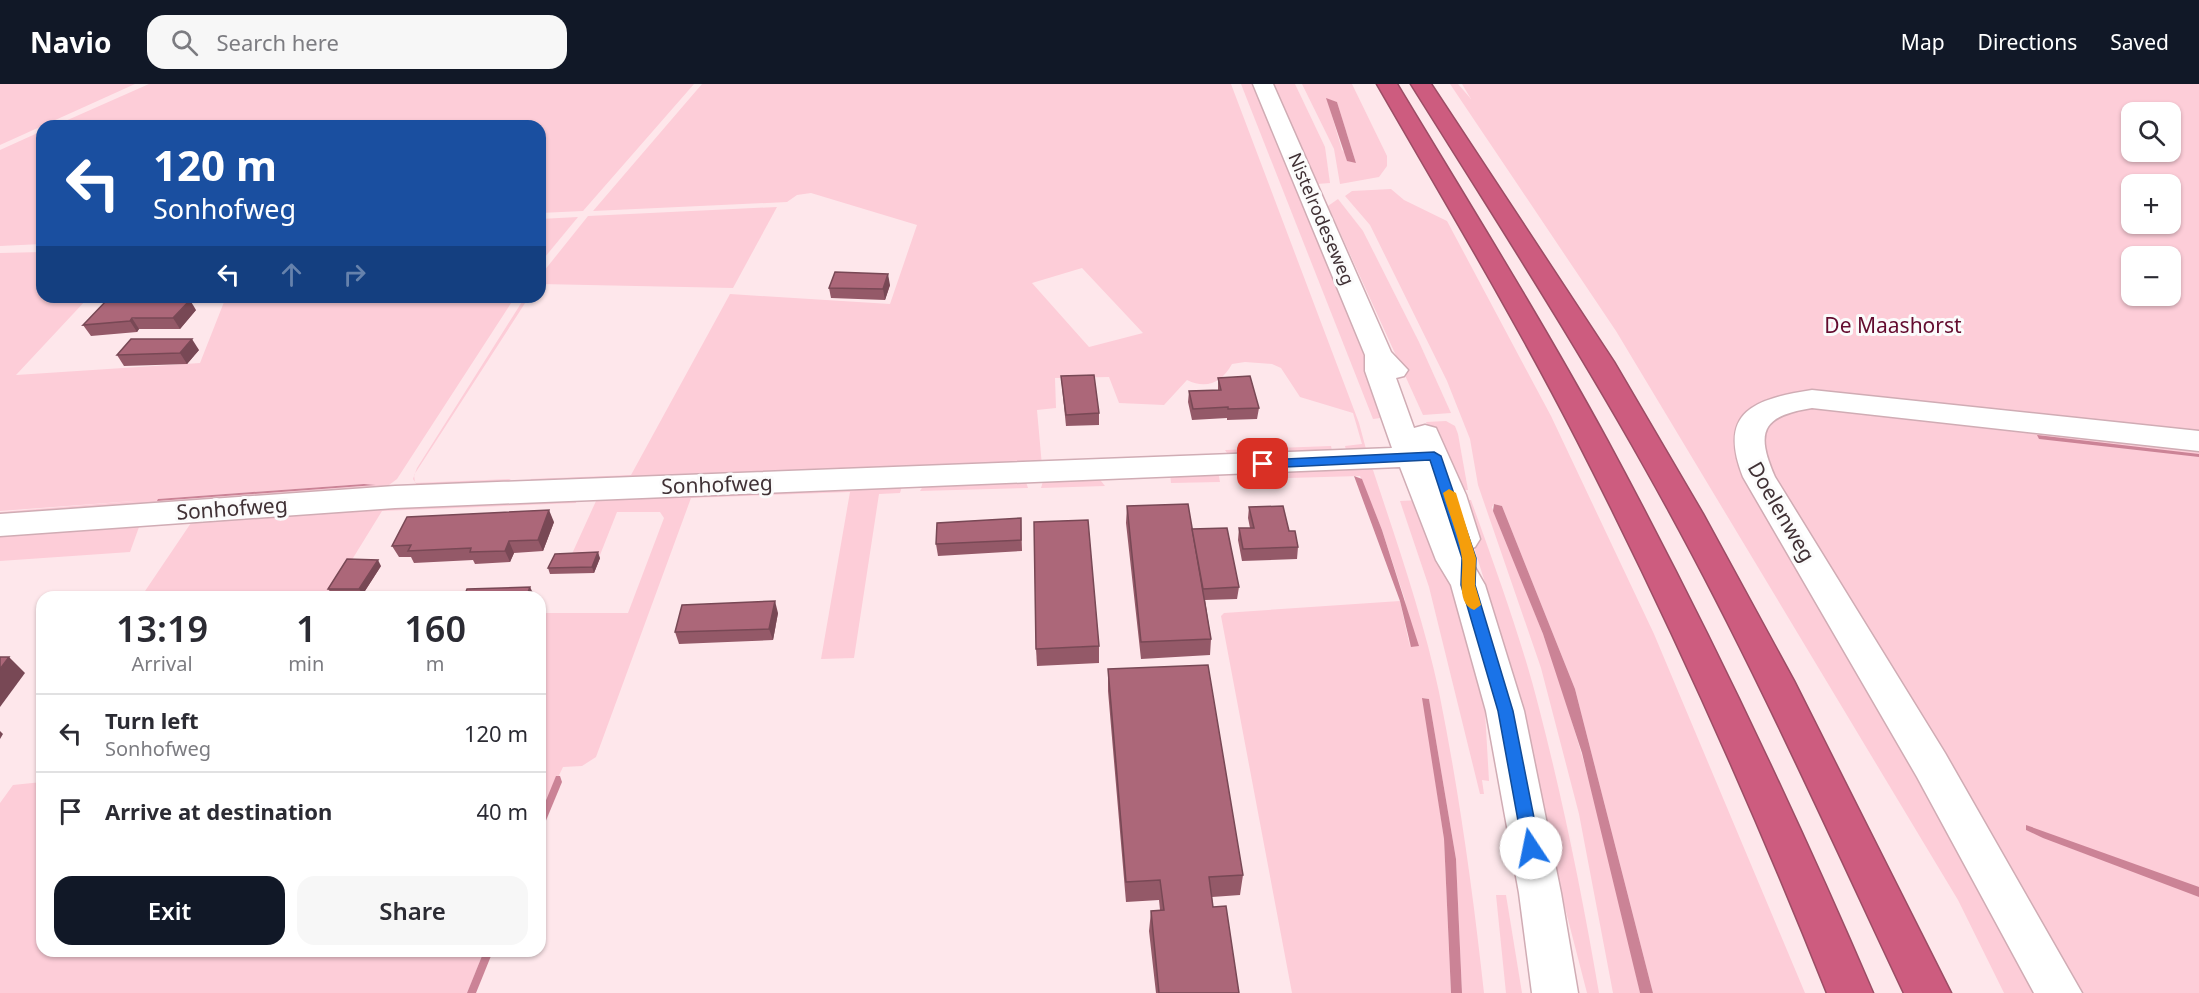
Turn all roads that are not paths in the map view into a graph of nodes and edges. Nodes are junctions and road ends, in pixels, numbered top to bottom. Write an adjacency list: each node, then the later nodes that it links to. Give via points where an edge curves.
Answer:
1 (1263, 84): 5 (street, Nistelrodeseweg, via 1380,355 1379,371)
2 (1387, 84): 8 (highway, via 1518,306 1617,489 1704,664)
3 (1421, 84): 9 (highway, via 1600,362 1687,514 1775,681)
4 (2199, 441): 10 (street, Doelenweg, via 1812,399 1789,401 1767,410 1755,420 1746,438 1748,456 1758,477 1931,765)
5 (1422, 456): 6 (street, Sonhofweg, via 395,497); 7 (street, Nistelrodeseweg, via 1453,560 1468,585 1505,711)
6 (0, 525)
7 (1555, 993)
8 (1850, 993)
9 (1928, 993)
10 (2059, 993)

